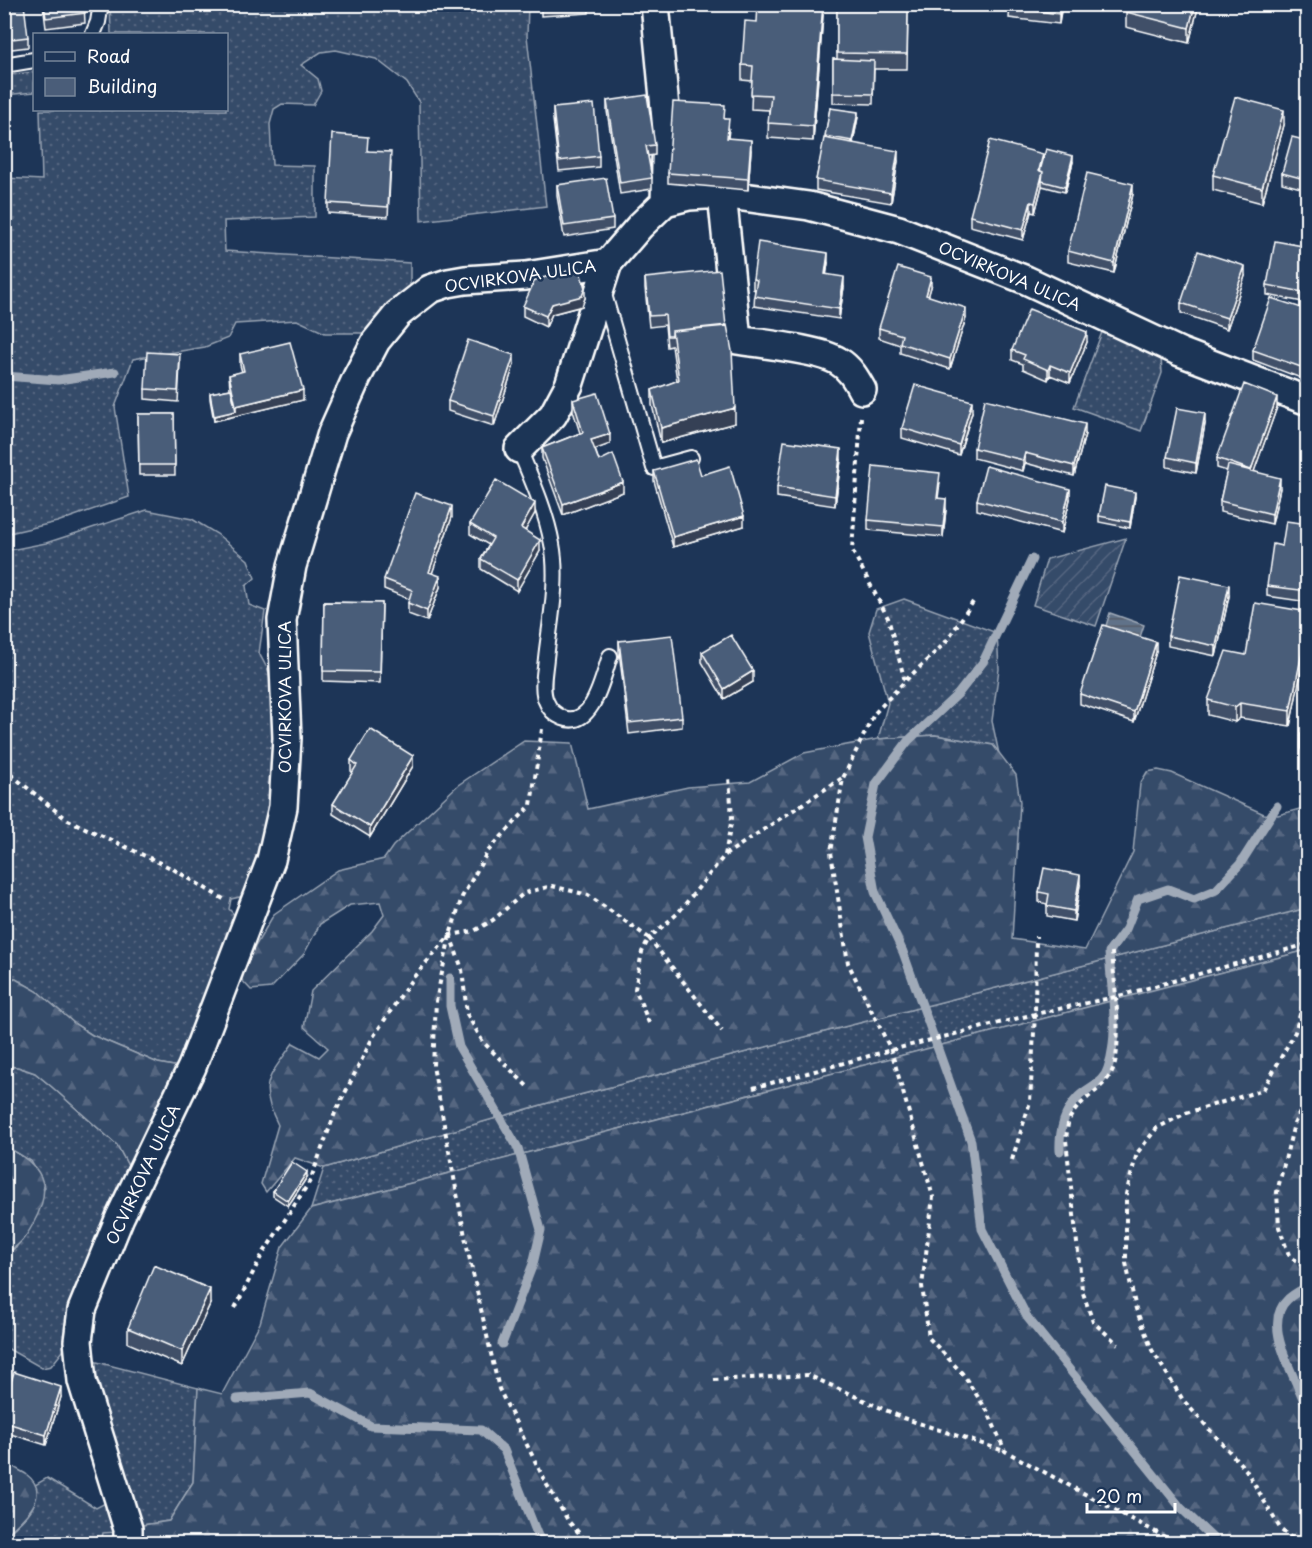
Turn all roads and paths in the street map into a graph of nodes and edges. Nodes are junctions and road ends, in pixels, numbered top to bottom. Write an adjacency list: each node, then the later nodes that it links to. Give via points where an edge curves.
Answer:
1 (101, 4): 3 (lane)
2 (655, 4): 7 (street, via 667,129)
3 (93, 33)
4 (33, 60): 5 (lane)
5 (4, 65)
6 (722, 194): 7 (street, OCVIRKOVA ULICA); 9 (street, via 737,339 825,355 853,373); 10 (street, OCVIRKOVA ULICA, via 809,206 899,230 1026,280 1180,352)
7 (665, 202): 8 (street, OCVIRKOVA ULICA, via 640,226)
8 (605, 273): 11 (street, via 569,385 553,415); 12 (lane, via 654,468); 21 (street, OCVIRKOVA ULICA, via 448,283 414,300 376,340 332,433 292,566 282,620 287,738 283,807 272,860)
9 (862, 390): 15 (path, via 852,550 888,618)
10 (1308, 401)
11 (519, 449): 16 (lane, via 552,545 554,577 544,682)
12 (691, 458)
13 (973, 602): 15 (path, via 945,643)
14 (610, 656): 16 (lane, via 593,706 582,716 569,720 556,715)
15 (905, 681): 19 (path, via 874,714)
16 (546, 702): 22 (path, via 531,805 488,851 462,897)
17 (4, 769): 21 (path, via 66,819 173,869)
18 (729, 777): 20 (path, via 732,818)
19 (843, 778): 20 (path); 32 (path, via 831,852 848,963)
20 (725, 855): 24 (path, via 677,914)
21 (252, 916): 42 (street, OCVIRKOVA ULICA, via 192,1066 120,1217 82,1310 78,1341 82,1381 128,1529)
22 (450, 935): 24 (path, via 474,931 524,893 552,886 588,895); 33 (path, via 462,969 467,1014 483,1042); 38 (path, via 412,979 373,1037 335,1113 310,1181 261,1257); 43 (path, via 436,1001 433,1066 499,1389 552,1494)
23 (1036, 936): 29 (path)
24 (649, 938): 30 (path, via 642,952 635,989); 31 (path)
25 (1308, 944): 28 (path)
26 (1112, 952): 28 (path)
27 (1308, 986): 45 (path, via 1295,1032 1263,1090 1186,1113 1156,1128 1137,1152 1126,1194 1126,1263 1136,1309 1152,1350 1183,1400 1246,1470 1281,1530)
28 (1115, 997): 29 (path); 39 (path, via 1114,1068 1105,1082 1081,1101 1069,1119 1066,1140 1082,1290 1093,1322)
29 (1035, 1014): 32 (path); 36 (path, via 1030,1102)
30 (649, 1023)
31 (722, 1030)
32 (891, 1050): 34 (path); 41 (path, via 933,1197 922,1286 929,1338 969,1382)
33 (527, 1086)
34 (753, 1088)
35 (1308, 1096): 37 (path, via 1294,1124 1277,1191 1279,1227 1288,1255)
36 (1012, 1160)
37 (1308, 1270)
38 (235, 1308)
39 (1118, 1344)
40 (714, 1380): 41 (path, via 808,1375 903,1418)
41 (1005, 1451): 44 (path)
42 (128, 1544)
43 (589, 1544)
44 (1179, 1544)
45 (1300, 1544)

